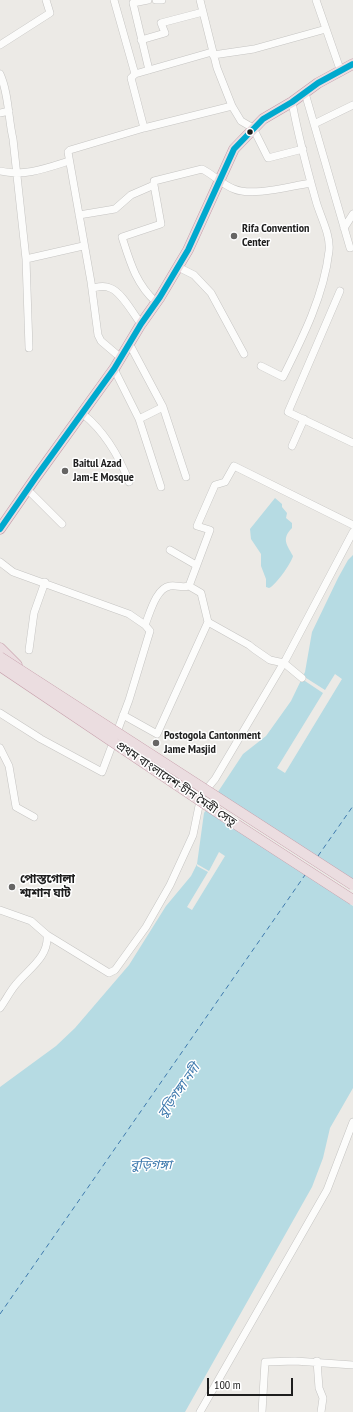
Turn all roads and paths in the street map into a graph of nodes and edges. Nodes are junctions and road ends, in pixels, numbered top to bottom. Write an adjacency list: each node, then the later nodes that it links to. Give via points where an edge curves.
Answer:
1 (46, 0): 11 (street, via 50,13)
2 (114, 0): 17 (street)
3 (148, 0): 10 (street, via 133,2)
4 (156, 0): 5 (street)
5 (162, 0)
6 (200, 0): 8 (street)
7 (316, 0): 9 (street)
8 (203, 12): 10 (street, via 161,22 165,33); 12 (street)
9 (326, 29): 12 (street, via 254,49); 15 (street)
10 (141, 40): 14 (street)
11 (0, 45)
12 (213, 54): 14 (street); 21 (street)
13 (353, 64): 15 (highway)
14 (149, 70): 17 (street)
15 (341, 72): 18 (highway, via 318,83)
16 (0, 73): 22 (street)
17 (135, 74): 25 (street, via 130,78)
18 (305, 93): 19 (highway); 24 (street)
19 (292, 102): 26 (highway); 27 (street)
20 (353, 105): 24 (street)
21 (232, 106): 25 (street); 26 (street, via 241,121)
22 (9, 111): 23 (street); 30 (street)
23 (0, 113)
24 (314, 124): 36 (street)
25 (144, 128): 28 (street, via 70,150)
26 (253, 128): 27 (street, via 268,158); 31 (highway, via 234,149)
27 (303, 149): 32 (street)
28 (69, 161): 30 (street); 35 (street)
29 (0, 171): 30 (street)
30 (16, 174): 39 (street, via 22,206)
31 (219, 182): 32 (street, via 235,190 249,192); 33 (street, via 202,168 160,178 154,181); 40 (highway)
32 (311, 183): 49 (street, via 328,240 329,250 322,285 283,377)
33 (154, 185): 35 (street, via 130,195 115,209); 43 (street, via 161,224 122,237 132,270 145,292)
34 (353, 214): 36 (street)
35 (79, 215): 37 (street)
36 (344, 228): 38 (street)
37 (83, 246): 39 (street); 41 (street)
38 (350, 248)
39 (26, 259): 46 (street)
40 (178, 267): 43 (highway); 47 (street, via 194,275 211,293)
41 (92, 288): 44 (street, via 112,288); 48 (street, via 98,335 101,342)
42 (340, 291): 54 (street, via 288,412)
43 (156, 302): 44 (highway)
44 (141, 324): 45 (highway)
45 (130, 345): 48 (highway); 51 (street)
46 (29, 348)
47 (244, 354)
48 (121, 358): 50 (highway)
49 (262, 366)
50 (114, 369): 52 (highway); 53 (street)
51 (163, 407): 53 (street); 57 (street)
52 (83, 414): 58 (street, via 93,422 108,442 122,464); 60 (highway)
53 (139, 419): 59 (street)
54 (304, 419): 55 (street); 56 (street)
55 (353, 443)
56 (292, 446)
57 (186, 477)
58 (129, 482)
59 (161, 487)
60 (28, 490): 61 (street); 63 (highway)
61 (62, 524)
62 (353, 525): 67 (street, via 234,466 225,482 215,486 197,526 210,530)
63 (0, 529)
64 (353, 532): 75 (street)
65 (170, 550): 67 (street)
66 (0, 562): 68 (street, via 12,572)
67 (196, 565): 69 (street)
68 (45, 582): 71 (street, via 129,614); 73 (street, via 34,613)
69 (189, 586): 70 (street, via 201,593); 71 (street, via 168,586 160,590)
70 (208, 622): 75 (street, via 249,644 270,660); 81 (street, via 157,734)
71 (145, 625): 81 (street, via 150,631)
72 (0, 648): 78 (highway, bridge)
73 (29, 650)
74 (0, 657): 78 (highway, bridge)
75 (284, 663): 79 (street); 87 (street, via 215,779 201,796 193,835 170,885 146,927 115,970 109,973)
76 (0, 666): 78 (highway, প্রথম বাংলাদেশ-চীন মৈত্রী সেতু, bridge)
77 (0, 671): 78 (highway, bridge)
78 (22, 676): 84 (highway, bridge); 85 (highway, প্রথম বাংলাদেশ-চীন মৈত্রী সেতু, bridge)
79 (302, 678)
80 (0, 713): 81 (street, via 102,772)
81 (123, 715)
82 (0, 748): 83 (street, via 12,780 16,808)
83 (34, 818)
84 (353, 885)
85 (353, 900)
86 (0, 910): 87 (street, via 31,921)
87 (47, 935): 88 (street, via 48,942 42,956 17,982)
88 (0, 1008)
89 (353, 1122): 92 (street, via 327,1190)
90 (316, 1362): 91 (street); 93 (street, via 266,1362); 94 (street, via 319,1388 324,1398)
91 (353, 1365)
92 (200, 1412)
93 (262, 1412)
94 (320, 1412)

